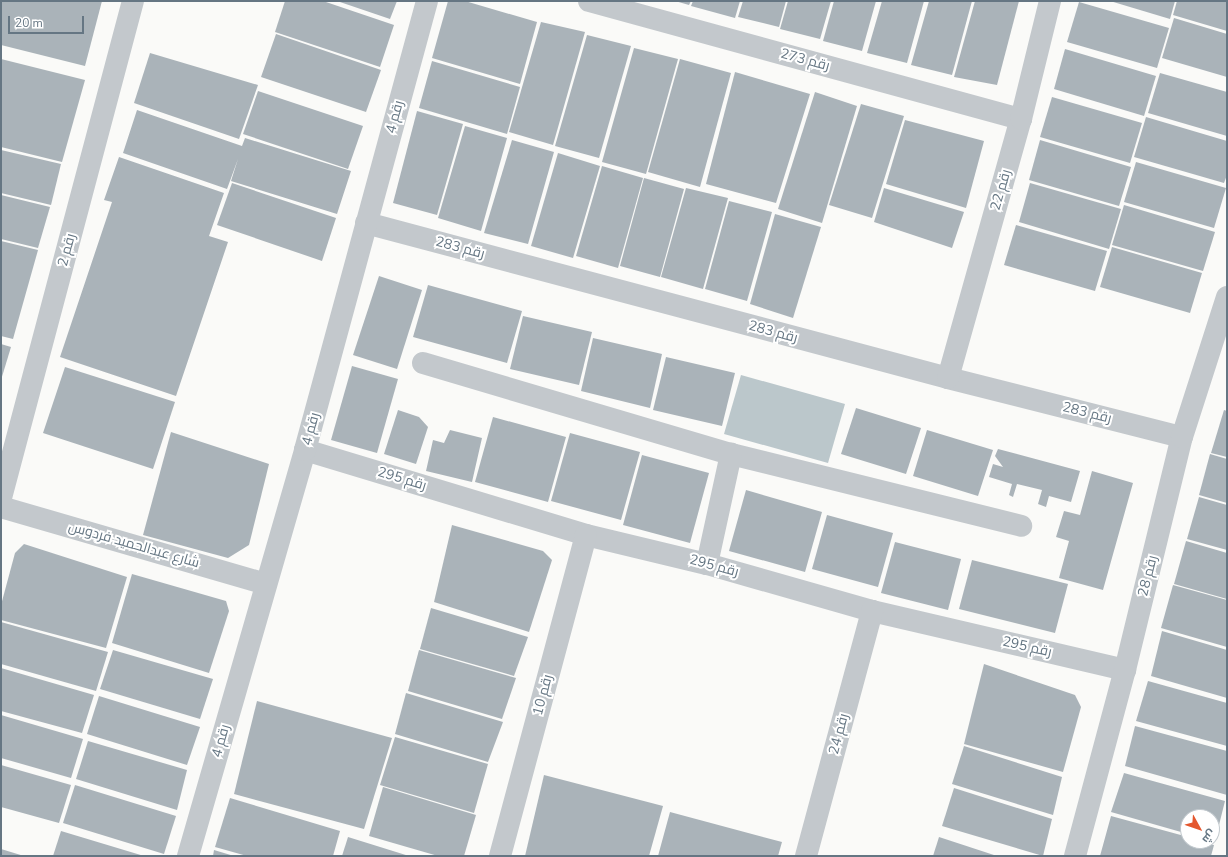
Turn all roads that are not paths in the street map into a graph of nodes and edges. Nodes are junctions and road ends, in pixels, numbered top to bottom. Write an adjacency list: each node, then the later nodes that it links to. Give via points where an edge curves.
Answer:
1 (132, 1): 13 (street, رقم 2)
2 (427, 1): 6 (street, رقم 4)
3 (590, 1): 5 (street, رقم 273)
4 (1050, 1): 5 (street, رقم 22)
5 (1021, 119): 9 (street, رقم 22)
6 (366, 223): 9 (street, رقم 283); 11 (street, رقم 4)
7 (1227, 297): 10 (street, رقم 28)
8 (423, 363): 12 (street)
9 (948, 378): 10 (street, رقم 283)
10 (1182, 437): 20 (street, رقم 28)
11 (305, 450): 16 (street, رقم 295); 18 (street, رقم 4)
12 (731, 454): 15 (street); 17 (street)
13 (1, 498)
14 (1, 507): 18 (street, شارع عبدالحميد فردوس)
15 (1021, 526)
16 (586, 535): 17 (street, رقم 295); 22 (street, رقم 10)
17 (707, 564): 19 (street, رقم 295)
18 (266, 584): 21 (street, رقم 4)
19 (872, 611): 20 (street, رقم 295); 23 (street, رقم 24)
20 (1125, 670): 24 (street, رقم 28)
21 (188, 856)
22 (500, 856)
23 (806, 856)
24 (1075, 856)

